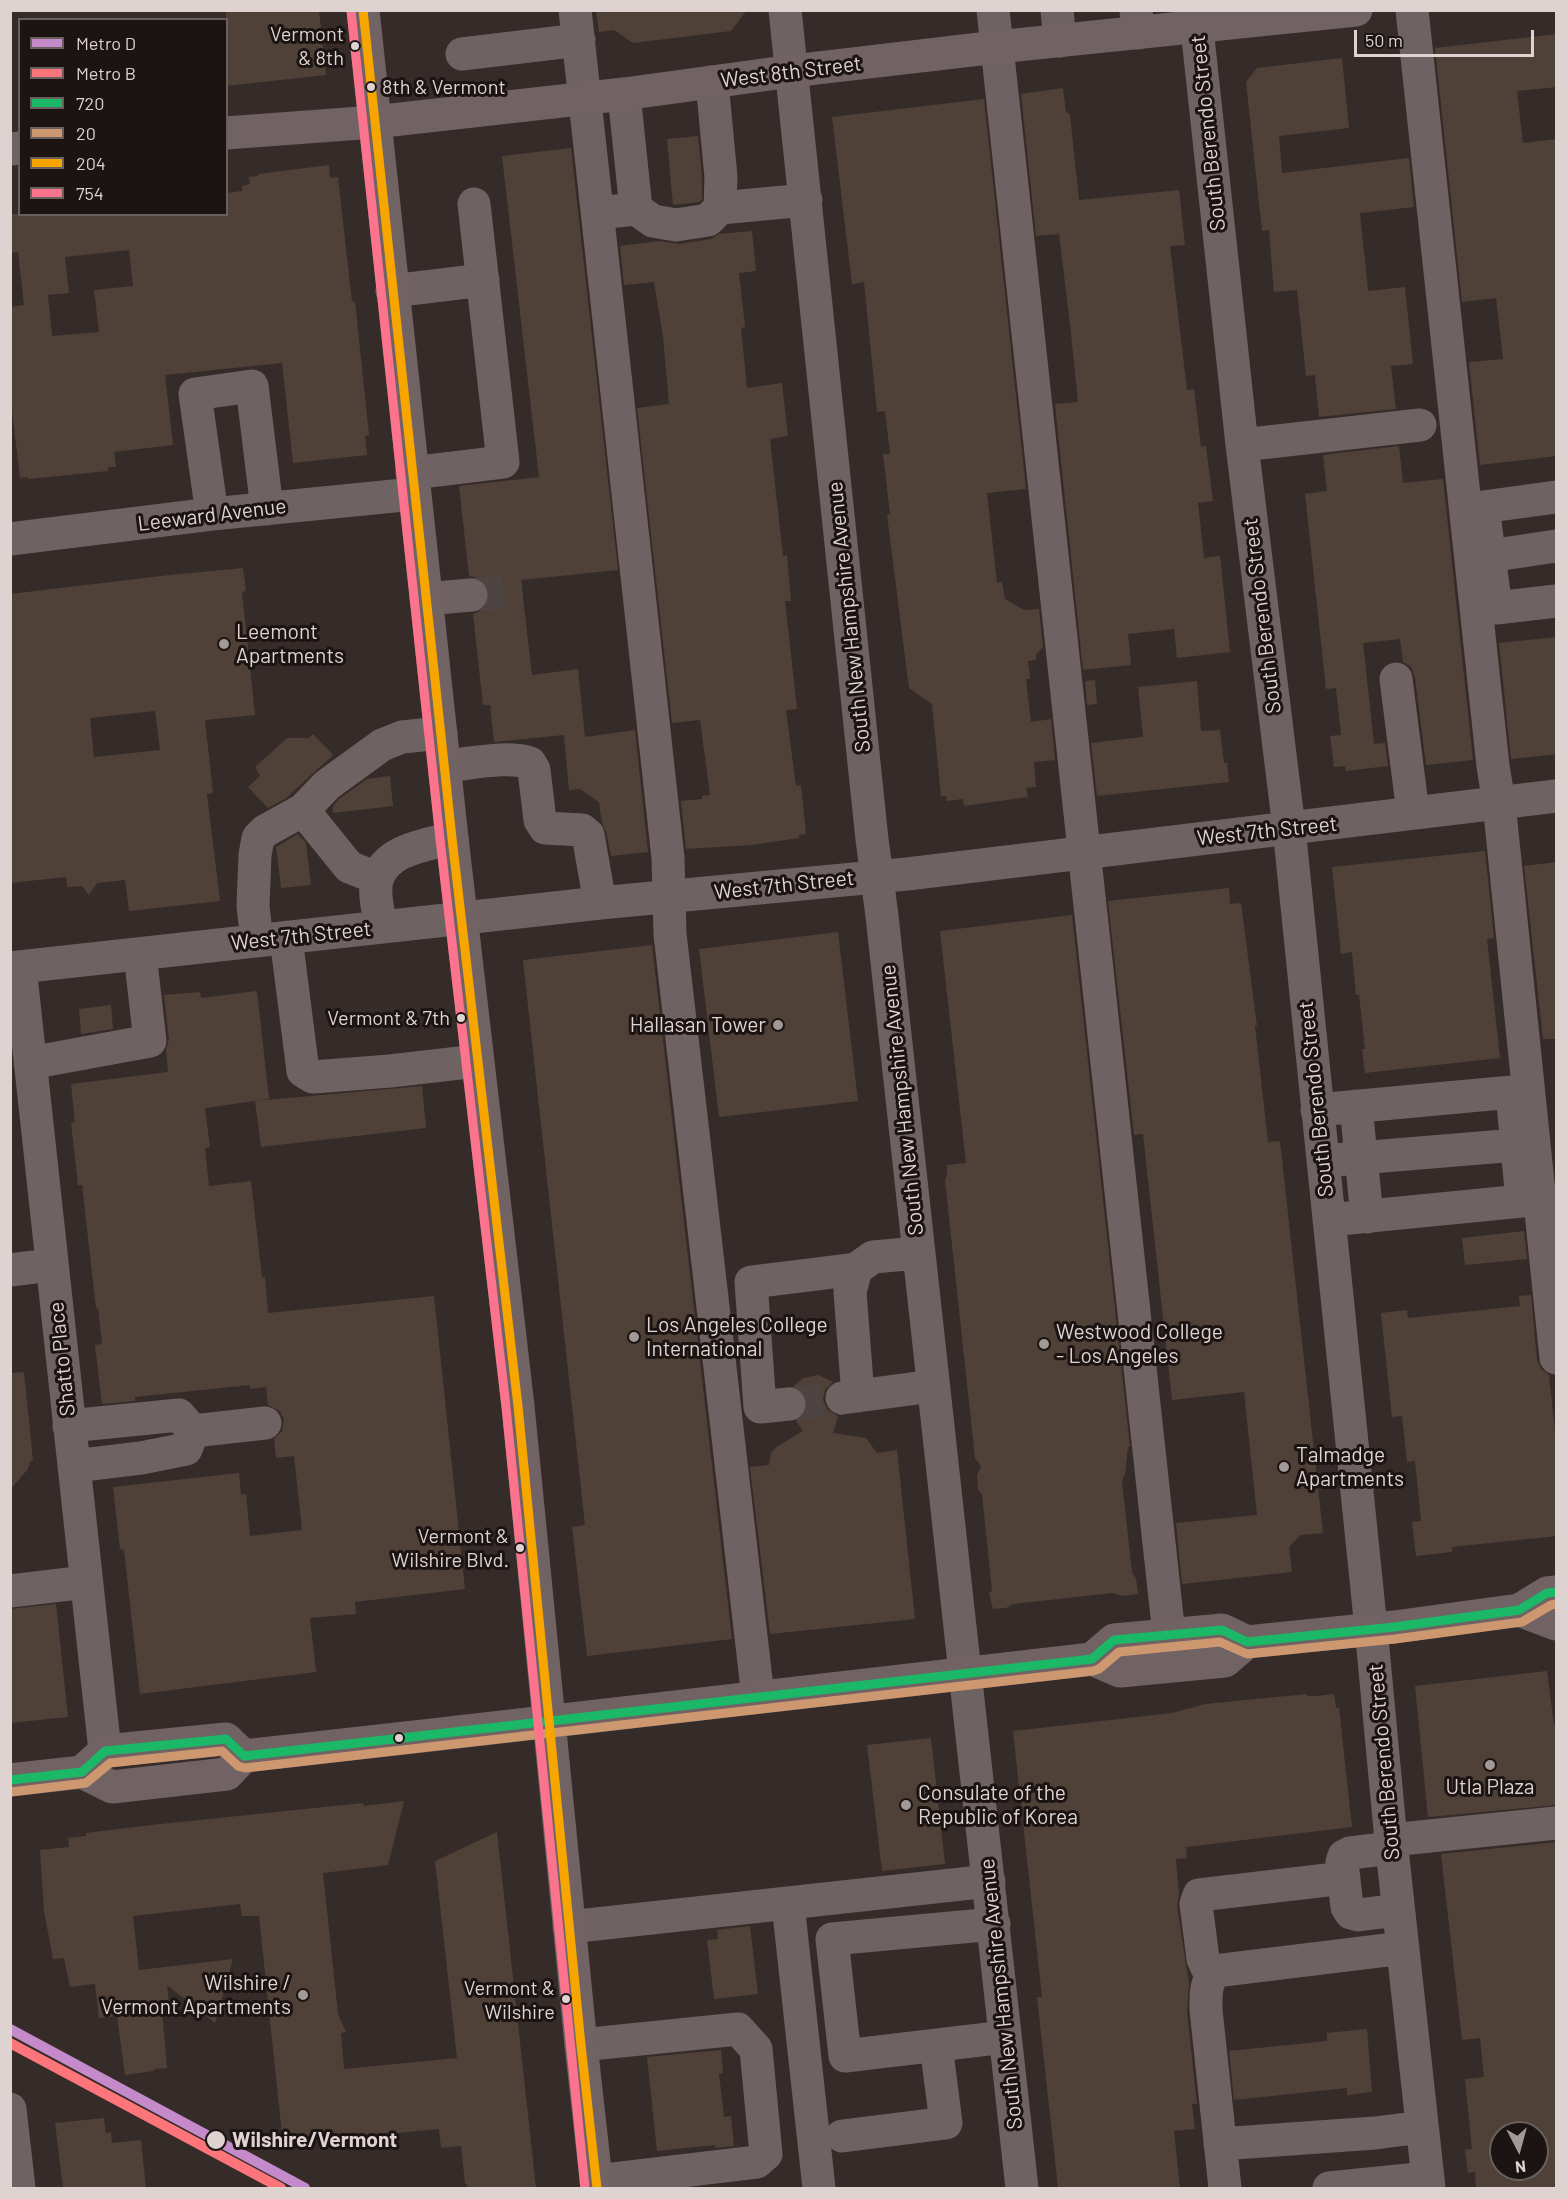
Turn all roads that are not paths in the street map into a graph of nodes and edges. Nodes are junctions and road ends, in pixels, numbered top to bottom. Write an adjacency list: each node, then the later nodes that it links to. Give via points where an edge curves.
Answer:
1 (363, 10): 16 (main road)
2 (785, 10): 12 (street, South New Hampshire Avenue)
3 (993, 10): 10 (street)
4 (1356, 10): 6 (main road, West 8th Street)
5 (1412, 10): 41 (street)
6 (1196, 19): 7 (main road, West 8th Street); 26 (street, South Berendo Street)
7 (1137, 22): 9 (main road, West 8th Street)
8 (577, 25): 11 (street); 15 (street)
9 (1058, 26): 10 (main road, West 8th Street)
10 (997, 47): 12 (main road, West 8th Street); 46 (street)
11 (462, 54)
12 (792, 71): 13 (main road, West 8th Street); 18 (street, South New Hampshire Avenue)
13 (712, 82): 14 (main road, West 8th Street); 20 (street)
14 (624, 94): 15 (main road, West 8th Street); 21 (street)
15 (585, 99): 16 (main road, West 8th Street); 22 (street)
16 (374, 122): 17 (main road, West 8th Street); 24 (main road)
17 (228, 133)
18 (806, 200): 20 (street); 47 (street, South New Hampshire Avenue)
19 (474, 204): 23 (street)
20 (720, 208): 21 (street, via 708,220 676,225 653,221)
21 (636, 209): 22 (street)
22 (598, 213): 49 (street, via 668,858)
23 (483, 280): 24 (street); 27 (street, Leeward Avenue, via 503,462)
24 (392, 291): 27 (main road)
25 (1420, 425): 26 (street)
26 (1242, 445): 44 (street, South Berendo Street)
27 (413, 483): 29 (street, Leeward Avenue); 35 (main road)
28 (1557, 497): 33 (street, via 1483,507)
29 (267, 509): 30 (street, Leeward Avenue); 30 (street, via 252,386 195,394)
30 (212, 514): 31 (street, Leeward Avenue)
31 (10, 539)
32 (1557, 546): 33 (street)
33 (1489, 556): 36 (street, via 1496,608)
34 (471, 595): 35 (street)
35 (426, 599): 38 (main road)
36 (1557, 601)
37 (1396, 679): 43 (street)
38 (441, 733): 39 (main road); 42 (street, via 402,737 382,745 327,785)
39 (445, 766): 45 (main road); 50 (street, via 490,761 530,763 540,820 545,828 582,830 588,835)
40 (1557, 796): 41 (street, West 7th Street)
41 (1499, 803): 43 (street, West 7th Street); 69 (street)
42 (303, 810): 48 (street, via 349,867); 53 (street, via 258,838 253,906)
43 (1413, 813): 44 (street, West 7th Street)
44 (1289, 828): 46 (street, West 7th Street); 59 (street, South Berendo Street)
45 (452, 838): 48 (street, via 400,853); 51 (main road)
46 (1084, 852): 47 (street, West 7th Street); 82 (street)
47 (876, 875): 49 (street, West 7th Street); 65 (street, South New Hampshire Avenue)
48 (377, 878): 52 (street)
49 (669, 897): 50 (street, West 7th Street); 86 (street, via 670,934)
50 (600, 903): 51 (street, West 7th Street)
51 (462, 919): 52 (street, West 7th Street); 56 (main road)
52 (381, 927): 53 (street, West 7th Street)
53 (271, 939): 54 (street, West 7th Street); 56 (street, via 303,1071 313,1077)
54 (140, 954): 55 (street, West 7th Street); 57 (street, via 150,1041)
55 (15, 968): 57 (street, Shatto Place)
56 (477, 1061): 87 (main road, via 517,1395)
57 (30, 1063): 66 (street, Shatto Place)
58 (1356, 1106): 59 (street); 60 (street, via 1512,1092); 61 (street)
59 (1317, 1110): 62 (street, South Berendo Street)
60 (1516, 1145): 61 (street); 63 (street, via 1522,1201)
61 (1361, 1158): 62 (street); 63 (street)
62 (1323, 1161): 64 (street, South Berendo Street)
63 (1367, 1217): 64 (street)
64 (1329, 1220): 81 (street, South Berendo Street)
65 (918, 1253): 67 (street, via 873,1257); 70 (street, South New Hampshire Avenue)
66 (52, 1264): 68 (street); 73 (street, Shatto Place)
67 (856, 1269): 70 (street, via 850,1292 850,1397); 71 (street, via 751,1282 760,1407)
68 (10, 1270)
69 (1557, 1358)
70 (933, 1386): 85 (street, South New Hampshire Avenue)
71 (789, 1404)
72 (265, 1424): 74 (street)
73 (69, 1426): 74 (street, via 179,1415); 75 (street, Shatto Place)
74 (193, 1431): 75 (street, via 186,1449)
75 (74, 1466): 76 (street, Shatto Place)
76 (86, 1582): 77 (street); 88 (street, Shatto Place)
77 (10, 1591)
78 (1557, 1592): 79 (main road, via 1547,1593)
79 (1519, 1610): 80 (main road); 81 (main road)
80 (1557, 1624)
81 (1371, 1628): 83 (main road); 91 (street, South Berendo Street)
82 (1169, 1635): 83 (main road, via 1222,1630); 84 (main road, via 1113,1640)
83 (1247, 1642): 84 (main road, via 1225,1661 1120,1671)
84 (1092, 1659): 85 (main road)
85 (966, 1673): 86 (main road); 93 (street, South New Hampshire Avenue)
86 (758, 1697): 87 (main road)
87 (550, 1722): 88 (main road, via 244,1756 228,1774 112,1787); 97 (main road)
88 (94, 1762): 89 (main road)
89 (10, 1780)
90 (1557, 1824): 91 (street)
91 (1391, 1844): 92 (street, via 1344,1856); 95 (street, South Berendo Street)
92 (1344, 1878): 95 (street, via 1351,1913); 100 (street, via 1199,1895 1196,1904 1203,1959)
93 (989, 1881): 94 (street); 96 (street, South New Hampshire Avenue)
94 (802, 1902): 97 (street); 98 (street); 111 (street)
95 (1398, 1910): 99 (street, South Berendo Street)
96 (994, 1924): 98 (street); 101 (street, South New Hampshire Avenue)
97 (569, 1927): 103 (main road)
98 (832, 1939): 102 (street, via 845,2056)
99 (1403, 1948): 100 (street, via 1215,1971); 105 (street, South Berendo Street)
100 (1211, 1976): 107 (street, via 1206,2010)
101 (1005, 2037): 102 (street); 112 (street, South New Hampshire Avenue)
102 (936, 2044): 106 (street, via 946,2123)
103 (581, 2045): 109 (main road); 109 (street, via 738,2029 756,2049 766,2154 757,2162)
104 (10, 2109): 110 (street)
105 (1422, 2127): 107 (street); 108 (street, South Berendo Street)
106 (842, 2136)
107 (1220, 2144): 113 (street)
108 (1428, 2183): 114 (street)
109 (597, 2185)
110 (20, 2188)
111 (819, 2188)
112 (1022, 2188)
113 (1225, 2188)
114 (1329, 2188)

